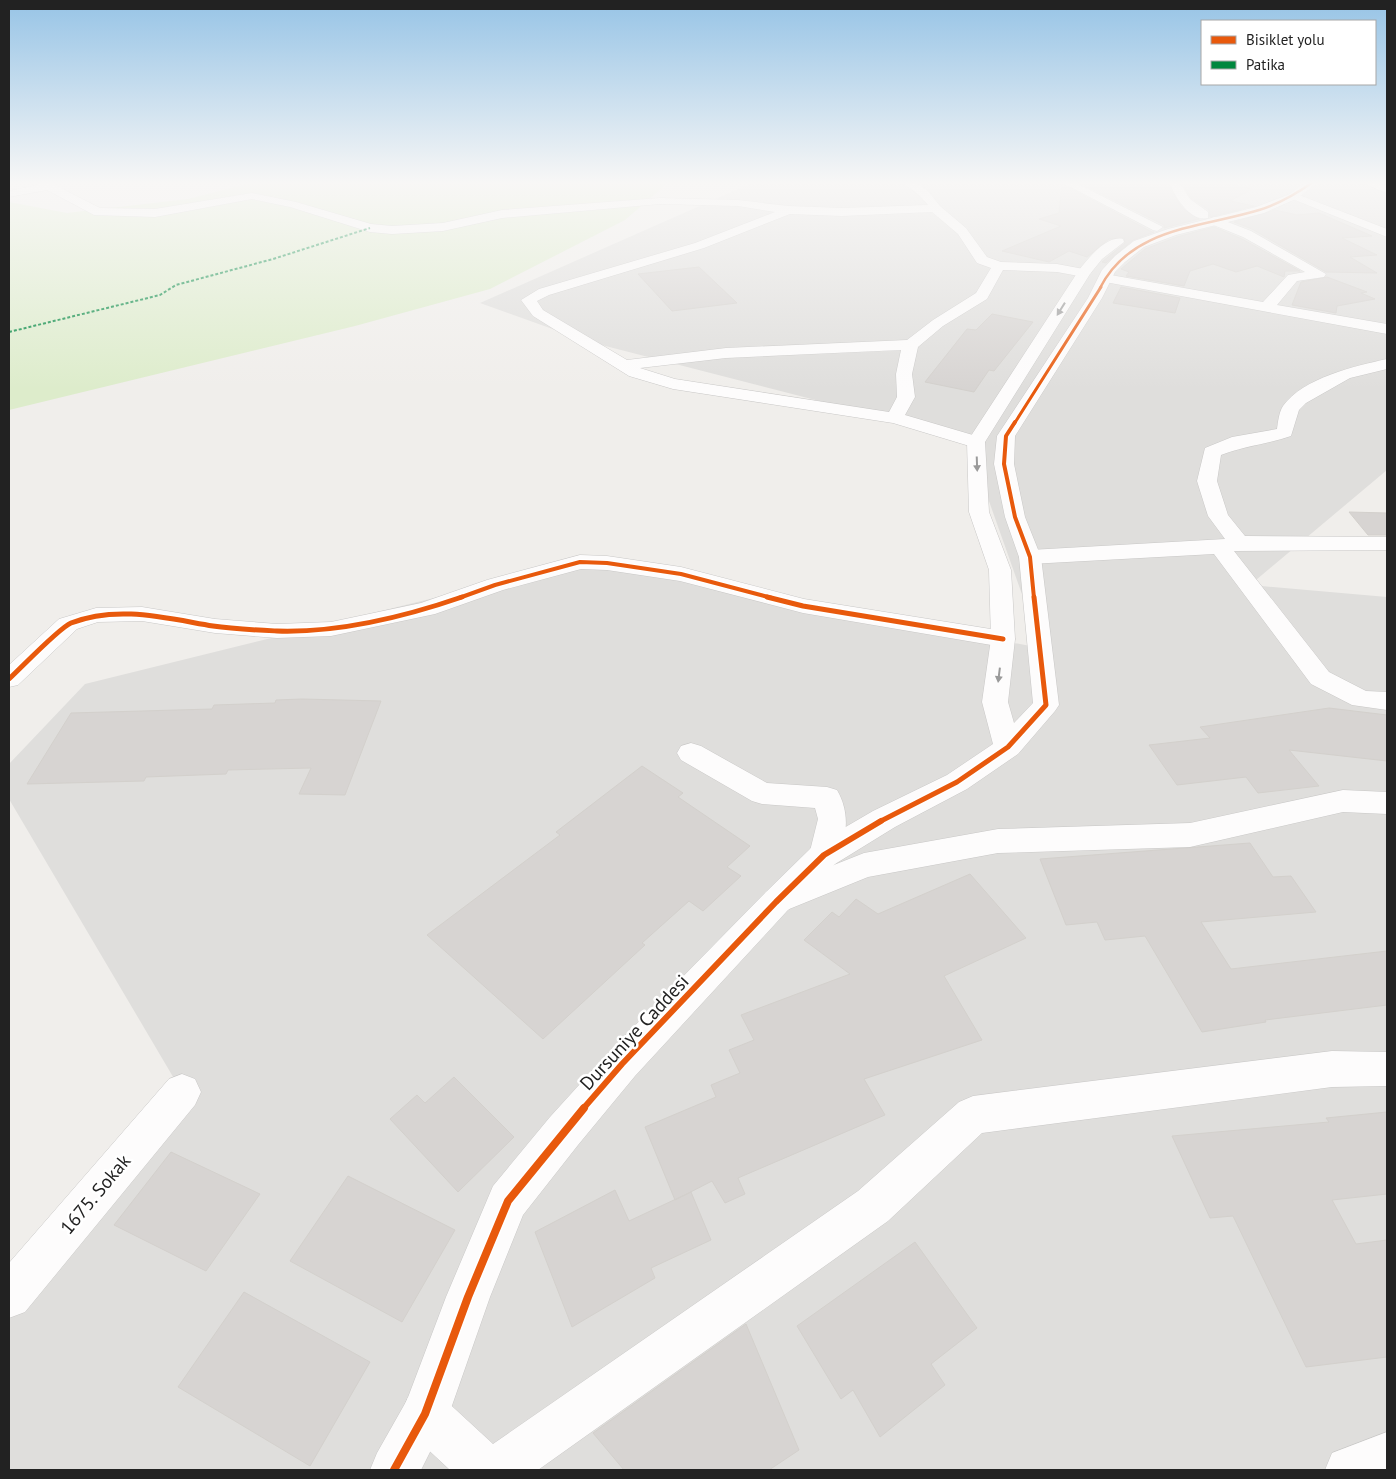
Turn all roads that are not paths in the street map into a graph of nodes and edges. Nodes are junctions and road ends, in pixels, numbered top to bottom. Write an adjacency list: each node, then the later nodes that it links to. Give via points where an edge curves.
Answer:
1 (676, 251): 13 (street, via 544,292 528,300 538,313)
2 (976, 251): 6 (street, via 982,260)
3 (1103, 251): 7 (street)
4 (1130, 251): 8 (street, Dursuniye Caddesi, via 1109,270)
5 (1278, 251): 9 (street, via 1319,274 1293,278 1271,300)
6 (999, 266): 7 (street, via 1057,268); 11 (street, via 982,296 938,323)
7 (1084, 273): 15 (street, one-way to 15)
8 (1105, 278): 9 (street); 18 (street, Dursuniye Caddesi, via 1006,436 1004,464 1016,517)
9 (1269, 308): 10 (street)
10 (1387, 329)
11 (911, 345): 13 (street, via 726,353); 14 (street, via 904,374 906,397)
12 (1387, 364): 17 (street, via 1344,374 1300,399 1290,409 1285,432 1239,441 1212,452 1207,481)
13 (625, 365): 14 (street, via 635,372 673,384)
14 (895, 418): 15 (street)
15 (976, 442): 19 (street, one-way to 19, via 979,512 1000,570)
16 (1387, 543): 17 (street)
17 (1229, 545): 18 (street); 21 (street, via 1320,678 1361,699)
18 (1030, 557): 22 (street, Dursuniye Caddesi, via 1046,705)
19 (1003, 639): 20 (street, via 803,606 681,574 580,562 495,585 426,609 331,629 277,631 215,626 142,614 96,615 68,624); 22 (street, one-way to 22, via 995,702)
20 (9, 679)
21 (1387, 702)
22 (1008, 747): 25 (street, Dursuniye Caddesi, via 957,782 884,819)
23 (691, 753): 25 (street, via 762,793 827,798 833,819)
24 (1387, 803): 26 (street, via 1343,801 1190,835 998,841 864,865)
25 (824, 855): 26 (street, Dursuniye Caddesi)
26 (776, 902): 30 (street, Dursuniye Caddesi, via 622,1064 508,1202 468,1297)
27 (1387, 1069): 34 (street, via 1332,1069 974,1115 873,1206)
28 (182, 1092): 29 (street, 1675. Sokak)
29 (9, 1296)
30 (425, 1414): 32 (street, Dursuniye Caddesi); 33 (street)
31 (1387, 1456): 35 (street)
32 (394, 1470)
33 (485, 1470)
34 (497, 1470)
35 (1349, 1470)

